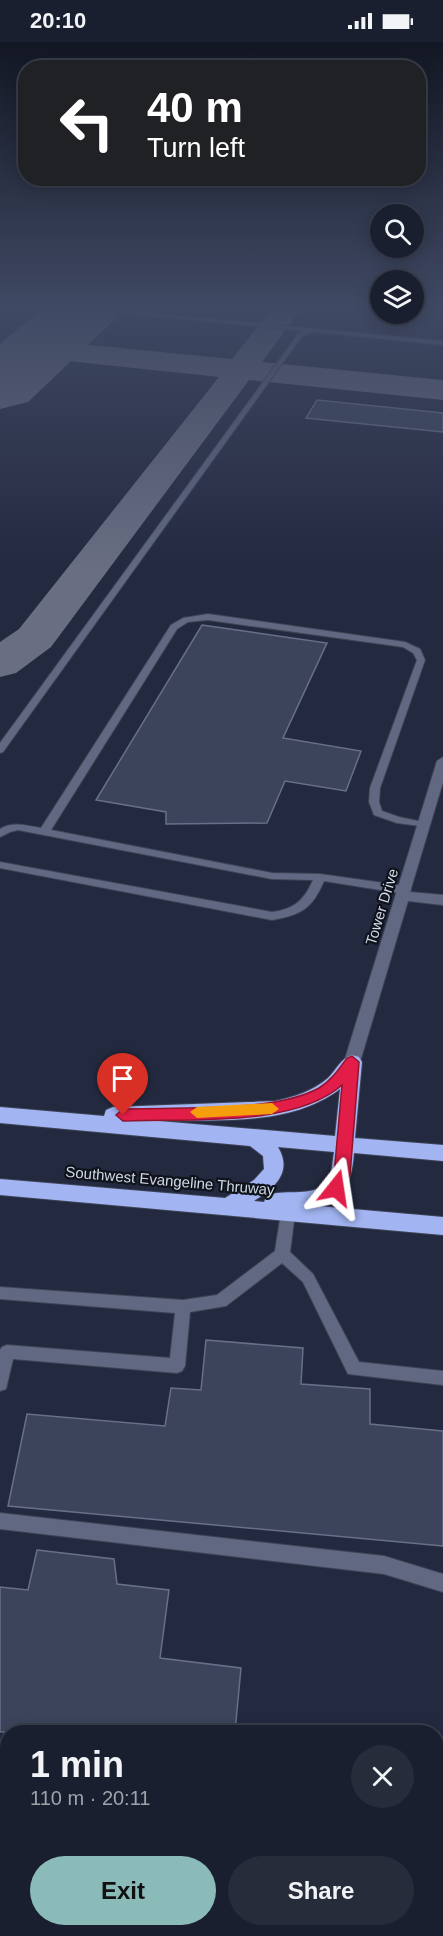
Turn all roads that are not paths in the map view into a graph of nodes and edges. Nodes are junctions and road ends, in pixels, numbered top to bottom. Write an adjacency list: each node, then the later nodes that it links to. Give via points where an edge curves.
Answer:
1 (258, 393): 2 (lane)
2 (0, 750)
3 (443, 761): 4 (street, Tower Drive)
4 (424, 825): 5 (lane, via 378,813 374,802 375,788 421,660 417,651 405,645 208,617 186,620 174,627); 9 (street, Tower Drive)
5 (45, 831): 6 (lane, via 18,827); 8 (lane, via 272,876)
6 (0, 834)
7 (0, 865): 8 (lane, via 272,916 294,913 310,901)
8 (320, 877): 9 (lane)
9 (404, 892): 10 (street); 11 (street, Tower Drive)
10 (443, 900)
11 (352, 1062): 13 (highway, via 342,1078 325,1092 286,1107); 15 (highway)
12 (0, 1115): 13 (highway)
13 (32, 1118): 14 (highway)
14 (247, 1137): 15 (highway); 18 (highway, via 270,1149 274,1172 261,1186)
15 (345, 1145): 16 (highway); 18 (highway, via 341,1180 327,1195 309,1201)
16 (443, 1153)
17 (0, 1187): 19 (highway, Southwest Evangeline Thruway)
18 (234, 1202): 19 (highway)
19 (196, 1203): 20 (highway, Southwest Evangeline Thruway)
20 (288, 1213): 21 (highway, Southwest Evangeline Thruway); 22 (lane)
21 (443, 1226)
22 (282, 1254): 24 (lane, via 222,1301); 25 (lane, via 308,1278 354,1369)
23 (0, 1293): 24 (lane)
24 (183, 1307): 26 (lane, via 177,1366 7,1352)
25 (443, 1378)
26 (0, 1384)
27 (0, 1521): 28 (lane, via 384,1565)
28 (443, 1583)

